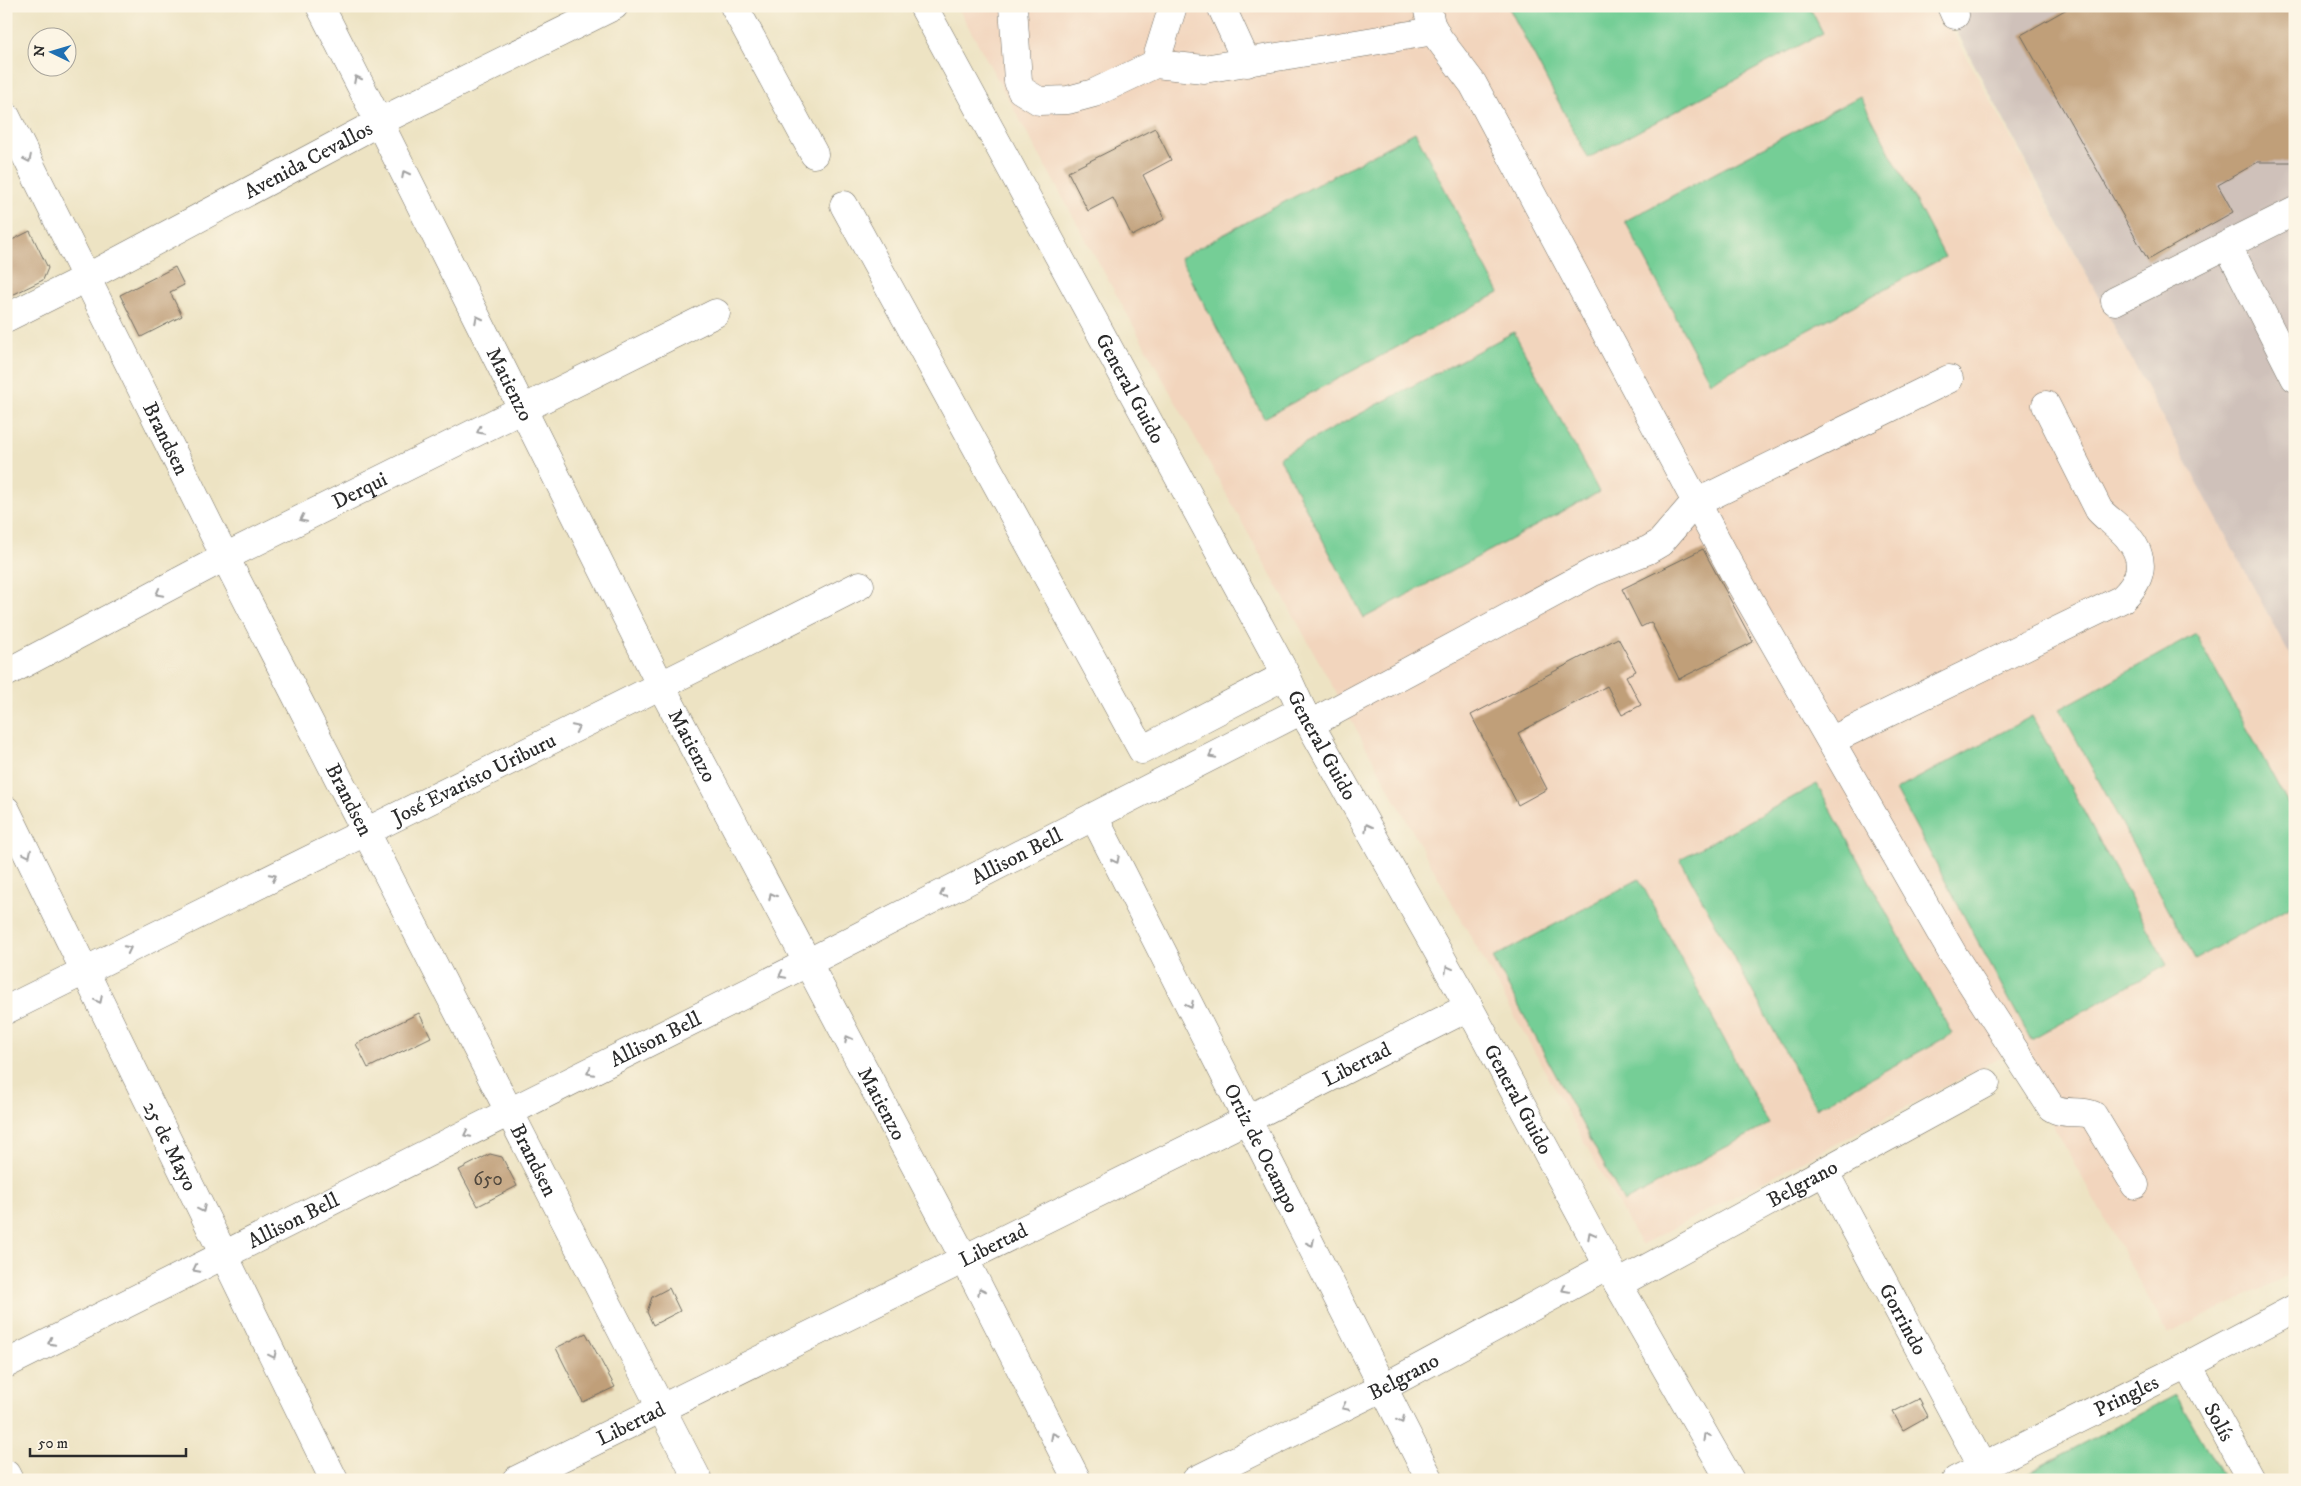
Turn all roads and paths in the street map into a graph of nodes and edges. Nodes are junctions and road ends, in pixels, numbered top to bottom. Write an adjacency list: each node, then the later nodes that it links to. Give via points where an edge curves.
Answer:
1 (320, 6): 12 (street, Matienzo, one-way to 1)
2 (614, 6): 12 (street, Avenida Cevallos)
3 (734, 6): 13 (street)
4 (923, 6): 29 (street, General Guido)
5 (1013, 6): 10 (street, via 1018,81 1021,90 1039,100 1068,100 1094,93)
6 (1174, 6): 10 (street)
7 (1221, 6): 9 (street)
8 (1431, 18): 9 (street); 25 (street, via 1473,84)
9 (1247, 63): 10 (street, via 1204,69)
10 (1155, 64)
11 (6, 116): 17 (street, Brandsen, one-way to 17)
12 (379, 122): 17 (street, Avenida Cevallos); 24 (street, Matienzo, one-way to 12)
13 (814, 154)
14 (844, 205): 31 (street, via 1142,750)
15 (2295, 212): 16 (street)
16 (2228, 246): 18 (street); 21 (street)
17 (86, 278): 20 (street, Avenida Cevallos); 26 (street, Brandsen)
18 (2115, 301)
19 (716, 313): 24 (street, Derqui)
20 (6, 318)
21 (2295, 378)
22 (1950, 379): 25 (street, Allison Bell)
23 (2046, 406): 34 (street, via 2099,510 2133,544 2140,561 2139,576 2133,588 2122,599)
24 (524, 409): 26 (street, Derqui, one-way to 26); 30 (street, Matienzo)
25 (1698, 502): 32 (street, Allison Bell, via 1654,547 1593,572); 34 (street, via 1734,573)
26 (225, 558): 28 (street, Derqui, one-way to 28); 37 (street, Brandsen)
27 (860, 585): 30 (street, José Evaristo Uriburu)
28 (6, 673)
29 (1286, 676): 31 (street); 32 (street, General Guido)
30 (662, 686): 37 (street, José Evaristo Uriburu, one-way to 30); 38 (street, Matienzo, one-way to 30)
31 (1229, 706): 33 (street)
32 (1306, 717): 33 (street, Allison Bell); 40 (street, General Guido, one-way to 32)
33 (1246, 737): 36 (street, Allison Bell, one-way to 36)
34 (1832, 740): 46 (street, via 1954,956 2051,1107 2063,1112 2093,1115)
35 (6, 810): 39 (street, 25 de Mayo, one-way to 39)
36 (1094, 817): 38 (street, Allison Bell, one-way to 38); 44 (street, Ortiz de Ocampo, one-way to 44)
37 (364, 831): 39 (street, José Evaristo Uriburu, one-way to 37); 43 (street, Brandsen)
38 (807, 963): 43 (street, Allison Bell, one-way to 43); 48 (street, Matienzo, one-way to 38)
39 (85, 971): 41 (street, José Evaristo Uriburu); 47 (street, 25 de Mayo, one-way to 47)
40 (1469, 1006): 44 (street, Libertad); 49 (street, General Guido, one-way to 40)
41 (6, 1010)
42 (1986, 1083): 45 (street, Belgrano)
43 (510, 1112): 47 (street, Allison Bell, one-way to 47); 54 (street, Brandsen)
44 (1248, 1119): 48 (street, Libertad); 53 (street, Ortiz de Ocampo, one-way to 53)
45 (1824, 1171): 49 (street, Belgrano); 55 (street, Gorrindo)
46 (2135, 1184)
47 (224, 1255): 51 (street, Allison Bell, one-way to 51); 58 (street, 25 de Mayo, one-way to 58)
48 (964, 1258): 54 (street, Libertad); 61 (street, Matienzo, one-way to 48)
49 (1613, 1275): 53 (street, Belgrano, one-way to 53); 64 (street, General Guido, one-way to 49)
50 (2295, 1308): 52 (street, Pringles)
51 (6, 1364)
52 (2188, 1365): 55 (street, Pringles); 66 (street, Solís)
53 (1384, 1387): 62 (street, Belgrano, one-way to 62); 63 (street, Ortiz de Ocampo, one-way to 63)
54 (661, 1409): 59 (street, Libertad); 60 (street, Brandsen)
55 (1982, 1466): 65 (street, Pringles)
56 (6, 1474): 57 (street)
57 (9, 1480)
58 (334, 1480)
59 (516, 1480)
60 (698, 1480)
61 (1076, 1480)
62 (1196, 1480)
63 (1430, 1480)
64 (1730, 1480)
65 (1956, 1480)
66 (2251, 1480)

